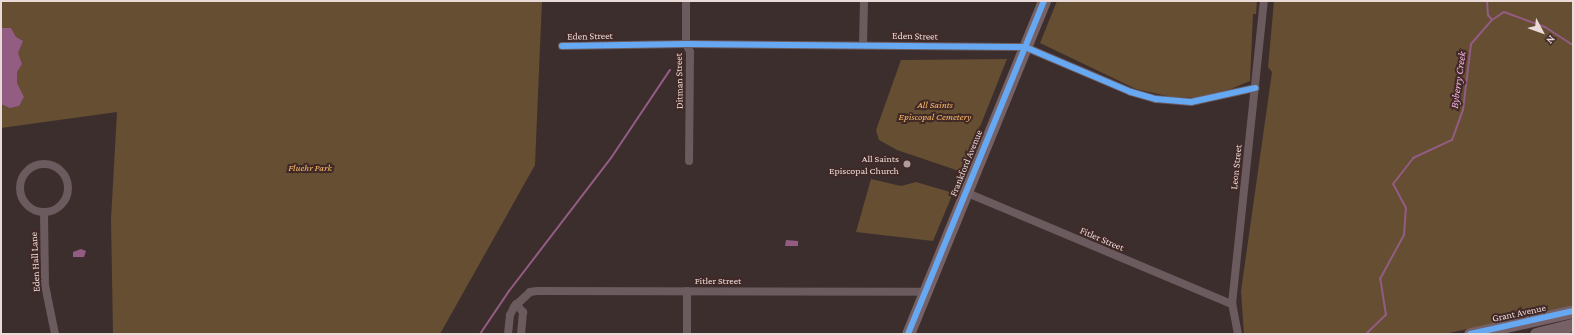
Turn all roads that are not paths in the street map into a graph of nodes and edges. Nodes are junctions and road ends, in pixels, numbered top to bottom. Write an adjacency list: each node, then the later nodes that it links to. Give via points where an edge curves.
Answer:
1 (686, 1): 5 (street, Ditman Street)
2 (864, 1): 6 (street)
3 (1044, 1): 8 (main road, Frankford Avenue)
4 (1264, 1): 9 (street, Leon Street)
5 (686, 44): 6 (street, Eden Street); 7 (street, Eden Street); 10 (street, Ditman Street, via 690,52)
6 (864, 45): 8 (street, Eden Street)
7 (562, 46)
8 (1025, 47): 9 (street, Eden Street, via 1131,92 1156,99 1191,102); 11 (main road, Frankford Avenue)
9 (1255, 88): 16 (street, Leon Street)
10 (689, 161)
11 (965, 192): 14 (main road, Frankford Avenue); 16 (street, Fitler Street)
12 (44, 213): 12 (street, via 54,211 62,205 68,191 67,181 62,172 54,166 44,164 34,166 26,172 20,181 19,191 25,205 34,211); 19 (street, Eden Hall Lane, via 44,284)
13 (687, 291): 14 (street, Fitler Street); 15 (street, Fitler Street, via 537,291 530,292); 22 (street)
14 (924, 292): 23 (main road, Frankford Avenue)
15 (516, 304): 20 (street, via 510,315); 21 (street, via 523,312)
16 (1232, 304): 24 (street, Leon Street)
17 (1573, 311): 25 (main road, Grant Avenue)
18 (1573, 326): 26 (main road)
19 (54, 334)
20 (508, 334)
21 (521, 334)
22 (687, 334)
23 (908, 334)
24 (1238, 334)
25 (1470, 334)
26 (1536, 334)

